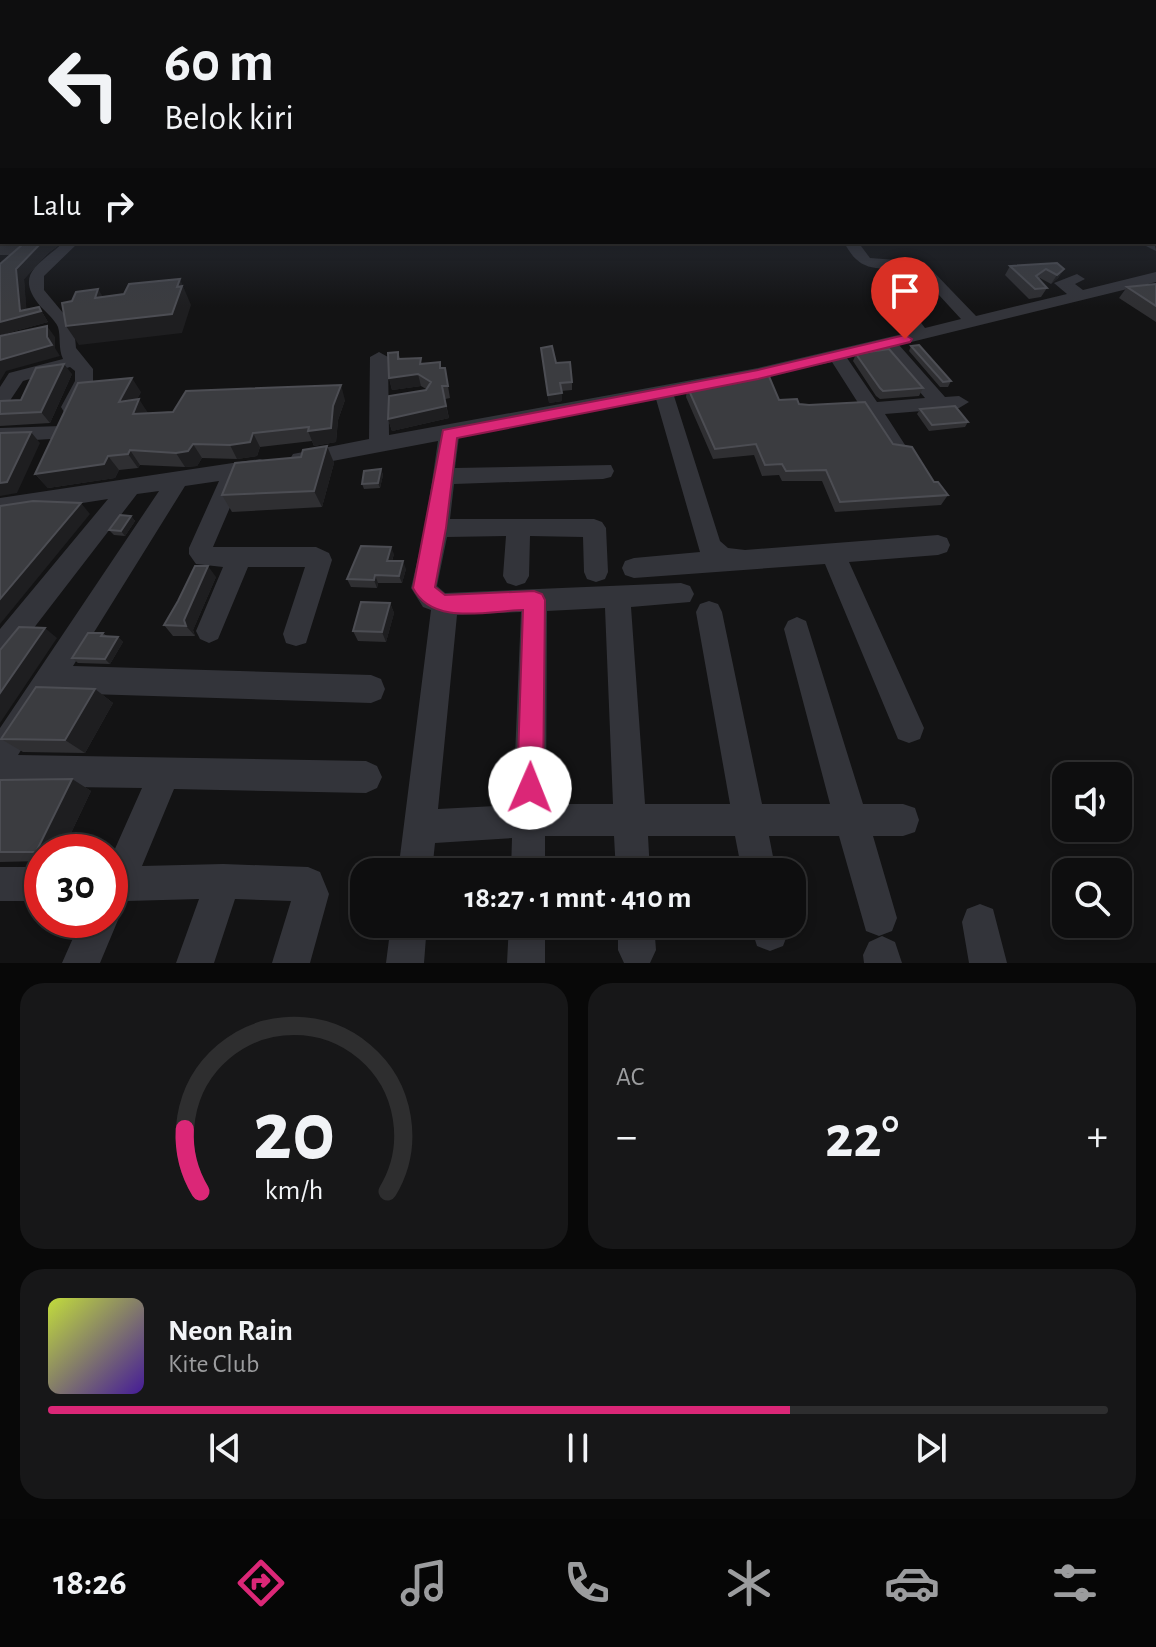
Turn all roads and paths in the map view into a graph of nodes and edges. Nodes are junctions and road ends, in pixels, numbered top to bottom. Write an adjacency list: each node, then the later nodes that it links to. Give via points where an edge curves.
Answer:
1 (70, 244): 8 (street, via 37,275 35,284)
2 (852, 244): 7 (street, via 864,261 919,265)
3 (1152, 281): 6 (street, via 1079,288)
4 (1042, 286): 6 (street)
5 (897, 302): 10 (street)
6 (1060, 302): 7 (street)
7 (974, 323): 10 (street)
8 (66, 326): 9 (street); 14 (street, via 67,348)
9 (40, 332)
10 (922, 335): 11 (street)
11 (888, 344): 12 (street); 18 (street, via 950,402)
12 (837, 356): 15 (street); 18 (street)
13 (379, 357): 21 (street, via 385,401)
14 (75, 361): 16 (street, via 20,374); 20 (street, via 86,375 57,440)
15 (664, 393): 19 (street); 35 (street, via 709,545)
16 (0, 401)
17 (841, 406): 18 (street)
18 (872, 406): 22 (street)
19 (449, 434): 21 (street); 26 (street)
20 (0, 435)
21 (379, 445): 23 (street)
22 (897, 448)
23 (234, 471): 27 (street); 34 (street, via 201,548 205,557)
24 (603, 471): 26 (street)
25 (40, 475): 29 (street)
26 (443, 476): 31 (street)
27 (178, 480): 28 (street); 47 (street)
28 (129, 488): 29 (street); 46 (street)
29 (8, 507)
30 (518, 527): 31 (street); 37 (street, via 594,528); 38 (street)
31 (437, 528): 41 (street, via 424,588)
32 (938, 545): 33 (street)
33 (833, 553): 35 (street); 49 (street)
34 (240, 557): 44 (street); 45 (street, via 320,560)
35 (728, 559): 36 (street)
36 (634, 568)
37 (596, 572)
38 (525, 588): 40 (street); 41 (street); 54 (street)
39 (681, 594): 40 (street)
40 (617, 596): 58 (street)
41 (445, 604): 59 (street)
42 (709, 612): 55 (street)
43 (797, 629): 56 (street)
44 (209, 631)
45 (296, 634)
46 (0, 650)
47 (47, 679): 48 (street); 50 (street)
48 (371, 689)
49 (909, 728)
50 (0, 755)
51 (0, 770): 52 (street)
52 (165, 773): 53 (street); 60 (street)
53 (366, 777)
54 (529, 820): 58 (street); 59 (street); 62 (street)
55 (749, 820): 56 (street); 58 (street); 64 (street)
56 (850, 820): 57 (street); 69 (street)
57 (903, 820)
58 (630, 821): 63 (street)
59 (420, 827): 61 (street)
60 (128, 854)
61 (417, 858)
62 (528, 858)
63 (632, 858)
64 (756, 858)
65 (223, 881): 68 (street); 75 (street); 76 (street, via 308,884 311,894)
66 (0, 884): 67 (street)
67 (24, 884)
68 (128, 888)
69 (879, 918)
70 (980, 922): 79 (street)
71 (92, 938): 74 (street)
72 (408, 938): 77 (street)
73 (527, 938): 78 (street)
74 (81, 963)
75 (195, 963)
76 (291, 963)
77 (405, 963)
78 (526, 963)
79 (988, 963)

